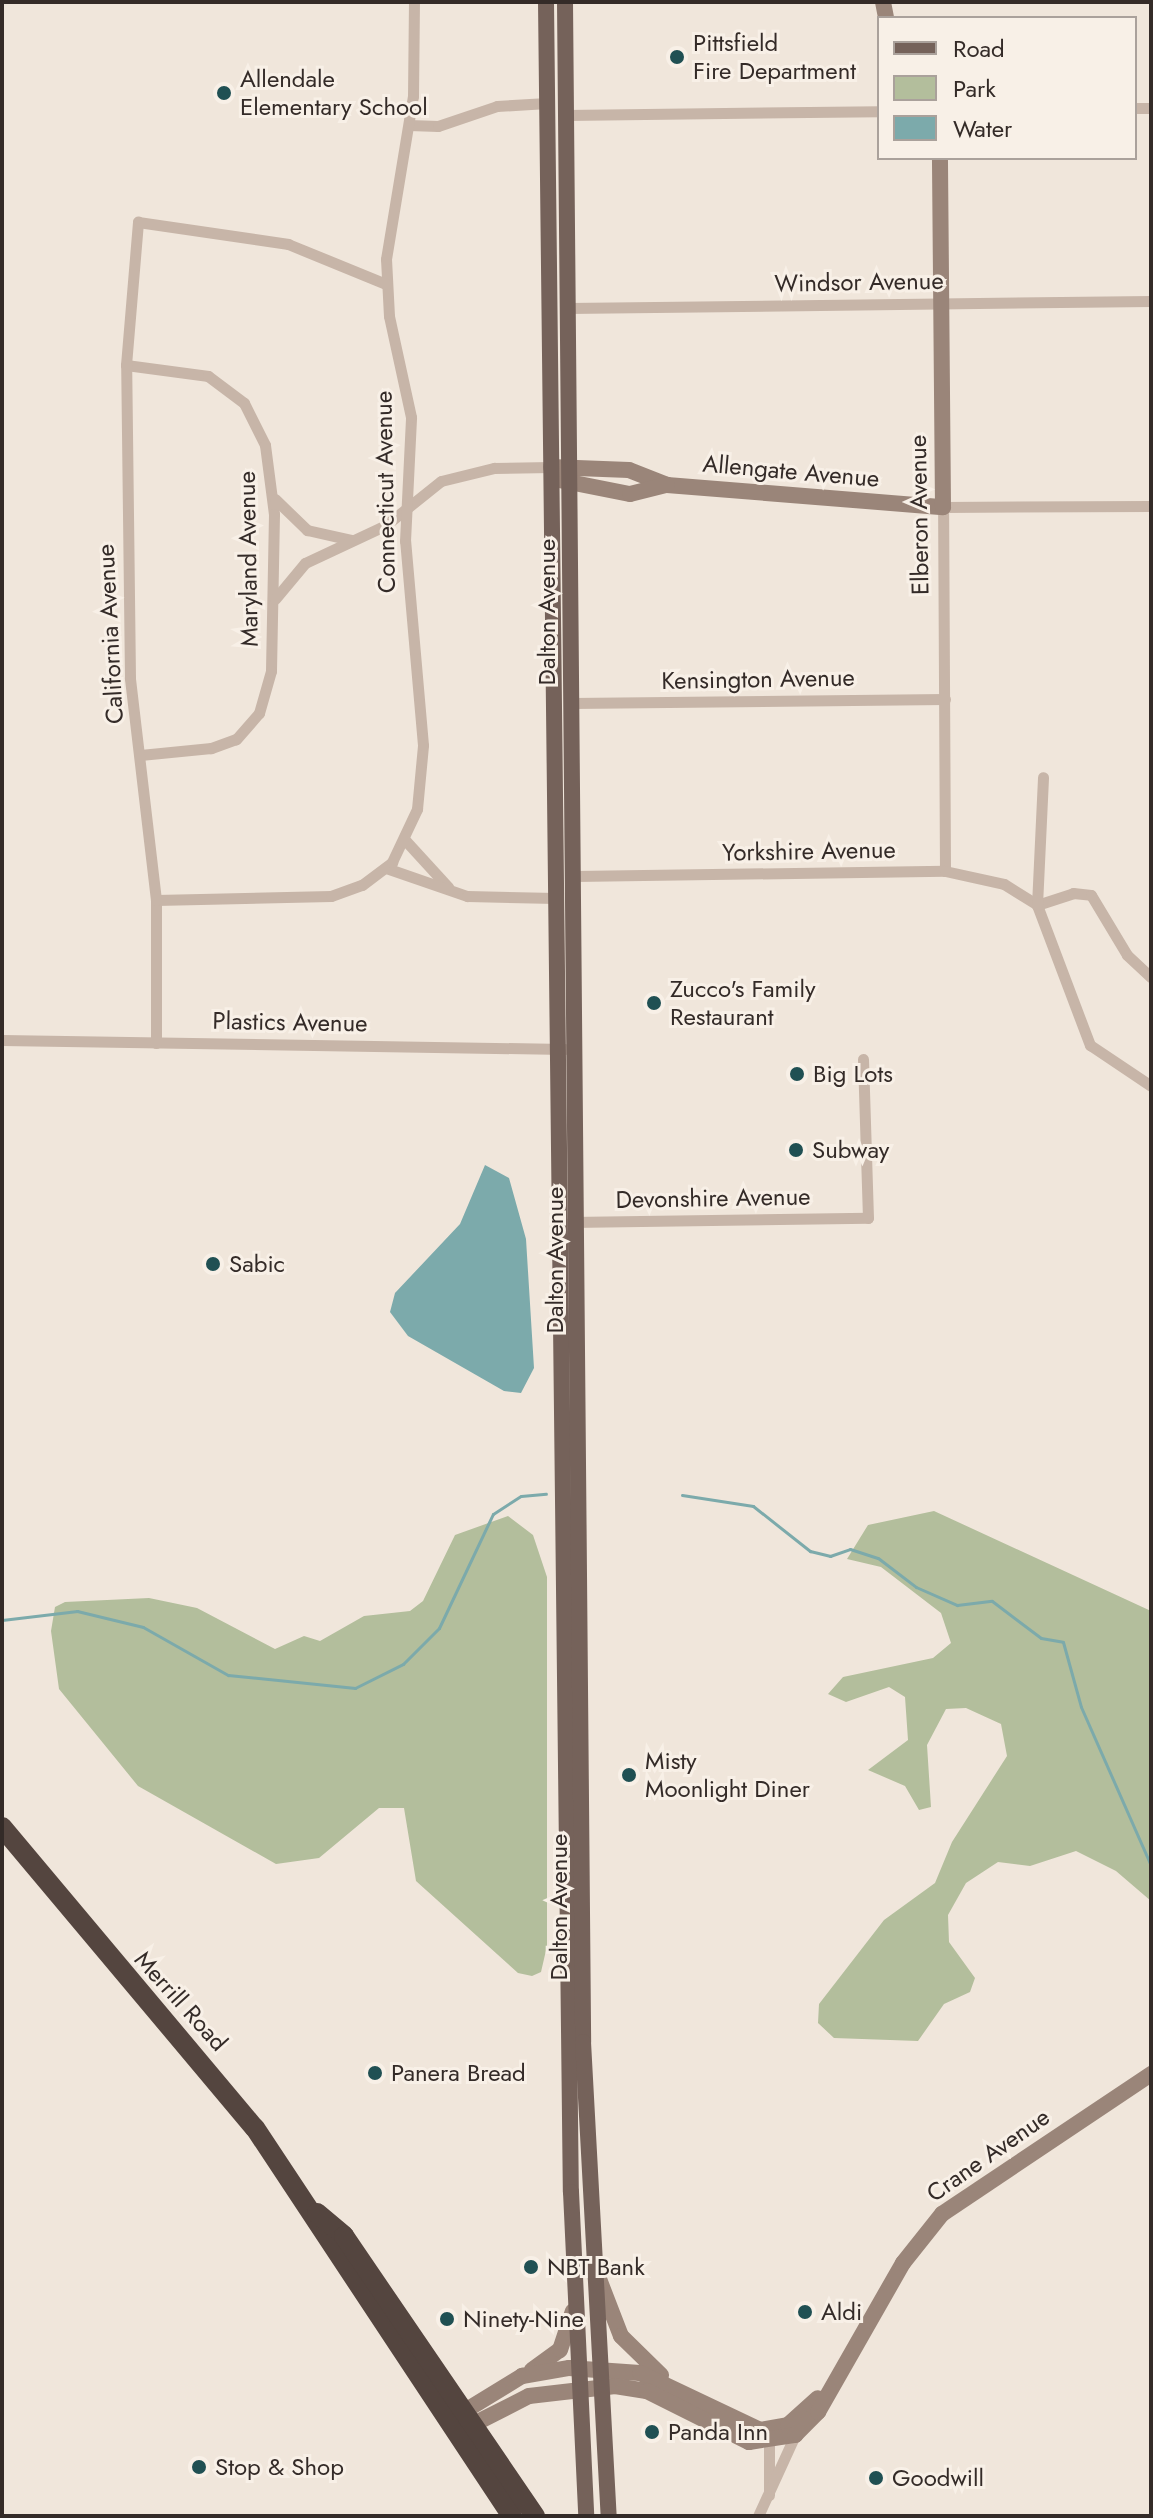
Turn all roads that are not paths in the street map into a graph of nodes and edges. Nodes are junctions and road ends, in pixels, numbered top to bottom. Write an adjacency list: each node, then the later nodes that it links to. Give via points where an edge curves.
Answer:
1 (414, 2): 7 (street, Connecticut Avenue)
2 (546, 2): 4 (main road, Dalton Avenue)
3 (565, 2): 6 (main road, Dalton Avenue)
4 (547, 103): 7 (street, via 497,106 438,126); 14 (main road, Dalton Avenue)
5 (877, 111): 6 (street)
6 (566, 115): 12 (main road, Dalton Avenue)
7 (409, 125): 9 (street, Connecticut Avenue)
8 (940, 160): 11 (main road, Elberon Avenue)
9 (386, 284): 13 (street, California Avenue, via 288,244 138,222); 19 (street, Connecticut Avenue, via 411,417)
10 (1151, 301): 11 (street, Windsor Avenue)
11 (941, 303): 12 (street, Windsor Avenue); 21 (main road, Elberon Avenue)
12 (568, 308): 15 (main road, Dalton Avenue)
13 (126, 365): 18 (street, Maryland Avenue, via 192,371 228,388 255,419); 26 (street, California Avenue, via 130,678)
14 (551, 467): 15 (main road, Allengate Avenue); 17 (main road); 19 (street, via 459,474); 33 (main road, Dalton Avenue)
15 (570, 468): 16 (main road, Allengate Avenue, via 629,470); 17 (main road, Dalton Avenue)
16 (667, 485): 17 (main road, Allengate Avenue, via 630,494); 21 (main road, Allengate Avenue)
17 (570, 486): 25 (main road, Dalton Avenue)
18 (272, 491): 22 (street, via 281,509 307,530); 23 (street, Maryland Avenue)
19 (407, 504): 22 (street); 28 (street, Connecticut Avenue, via 423,745 417,809)
20 (1151, 506): 21 (street, Allengate Avenue)
21 (943, 507): 24 (street, Elberon Avenue)
22 (357, 539): 23 (street, via 305,563)
23 (273, 603): 26 (street, Maryland Avenue, via 268,696 249,727 211,748)
24 (945, 699): 25 (street, Kensington Avenue); 30 (street, Elberon Avenue)
25 (572, 703): 31 (main road, Dalton Avenue)
26 (140, 755): 34 (street, California Avenue)
27 (1043, 777): 35 (street)
28 (405, 840): 29 (street, Connecticut Avenue); 32 (street, via 429,873)
29 (386, 868): 32 (street); 34 (street, via 331,896)
30 (945, 871): 31 (street, Yorkshire Avenue); 35 (street, Yorkshire Avenue, via 1004,884)
31 (575, 876): 40 (main road, Dalton Avenue)
32 (459, 894): 33 (street)
33 (555, 898): 39 (main road, Dalton Avenue)
34 (156, 900): 38 (street, California Avenue)
35 (1037, 905): 36 (street, via 1073,893 1100,901 1127,955); 42 (street, via 1078,1029 1104,1060)
36 (1151, 977)
37 (2, 1040): 38 (street, Plastics Avenue)
38 (156, 1043): 39 (street, Plastics Avenue)
39 (557, 1049): 40 (street, Plastics Avenue); 44 (main road, Dalton Avenue)
40 (577, 1049): 43 (main road, Dalton Avenue)
41 (863, 1059): 43 (street, Devonshire Avenue, via 868,1218)
42 (1151, 1086)
43 (579, 1222): 44 (street, Devonshire Avenue); 46 (main road, Dalton Avenue)
44 (559, 1223): 46 (main road, Dalton Avenue)
45 (2, 1827): 57 (highway, Merrill Road, via 238,2107 317,2213 329,2247)
46 (576, 2040): 47 (main road, Dalton Avenue)
47 (577, 2070): 49 (main road, Dalton Avenue); 50 (main road, Dalton Avenue)
48 (1151, 2074): 58 (main road, Crane Avenue, via 942,2214 830,2385)
49 (594, 2261): 52 (main road, Dalton Avenue); 56 (main road, via 628,2345)
50 (576, 2289): 51 (main road, Dalton Avenue); 53 (main road, via 560,2350)
51 (581, 2368): 52 (main road); 53 (main road); 55 (main road, Dalton Avenue)
52 (600, 2368): 54 (main road, Dalton Avenue); 56 (main road, via 640,2373)
53 (509, 2383): 57 (main road)
54 (602, 2387): 55 (main road); 59 (main road, via 647,2391); 65 (main road, Dalton Avenue)
55 (581, 2388): 57 (main road, via 529,2396); 64 (main road, Dalton Avenue)
56 (697, 2402): 58 (main road, via 742,2426)
57 (460, 2423): 62 (highway, Merrill Road); 63 (highway, Merrill Road)
58 (778, 2436): 59 (main road); 60 (street, Crane Avenue); 61 (street, Crane Avenue, via 783,2459)
59 (738, 2439): 60 (street, via 761,2450)
60 (770, 2474): 61 (street, Crane Avenue)
61 (768, 2496): 66 (street, Crane Avenue)
62 (512, 2516)
63 (535, 2516)
64 (586, 2516)
65 (609, 2516)
66 (758, 2516)

